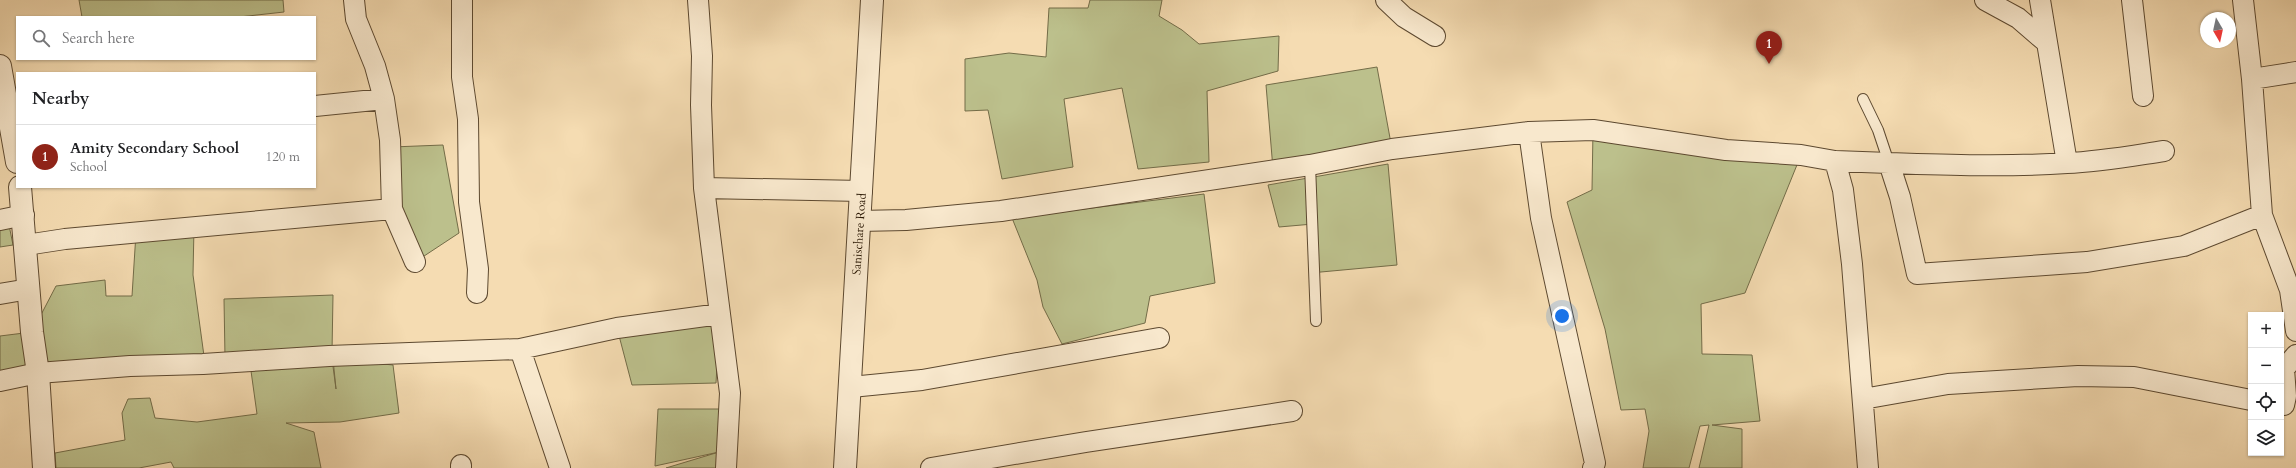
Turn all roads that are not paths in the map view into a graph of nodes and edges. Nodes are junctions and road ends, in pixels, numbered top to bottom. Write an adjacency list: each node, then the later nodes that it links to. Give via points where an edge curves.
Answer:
1 (354, 0): 16 (street, via 356,19 375,66)
2 (462, 0): 39 (street, via 462,77 468,120 469,202 478,269)
3 (698, 0): 29 (street, via 702,56)
4 (872, 0): 30 (street, Sanischare Road)
5 (1386, 0): 10 (street, via 1404,16)
6 (1985, 0): 11 (street, via 2018,18)
7 (2040, 0): 11 (street)
8 (2132, 0): 15 (street)
9 (2243, 0): 14 (street)
10 (1435, 36)
11 (2046, 42): 26 (street)
12 (0, 66): 19 (street)
13 (2296, 72): 14 (street)
14 (2252, 79): 33 (street)
15 (2143, 96)
16 (384, 98): 18 (street); 31 (street, via 390,140)
17 (1863, 99): 25 (lane, via 1878,130)
18 (316, 106)
19 (4, 108): 21 (street)
20 (1529, 132): 24 (street, via 1600,131 1726,150 1801,155); 27 (street, via 1392,149); 59 (street, via 1541,218 1595,463)
21 (15, 138): 22 (street)
22 (16, 150)
23 (2164, 151): 26 (street)
24 (1835, 161): 25 (street); 51 (street, via 1843,190 1852,264)
25 (1889, 163): 26 (street, via 1988,166); 33 (street, via 1900,197 1917,274 2087,262 2184,246)
26 (2067, 163)
27 (1310, 165): 35 (street, via 1001,211 906,220); 42 (lane)
28 (20, 188): 32 (street)
29 (704, 188): 30 (street); 41 (street)
30 (862, 191): 35 (street, Sanischare Road)
31 (392, 209): 36 (street, via 65,239); 37 (street)
32 (24, 215): 34 (street); 36 (street)
33 (2262, 215): 43 (street, via 2290,290)
34 (0, 220)
35 (858, 221): 49 (street, Sanischare Road)
36 (26, 245): 38 (street)
37 (415, 262)
38 (29, 289): 40 (street); 47 (street)
39 (476, 292)
40 (0, 294)
41 (720, 314): 45 (street, via 617,328); 56 (street, via 730,393)
42 (1316, 321)
43 (2296, 331)
44 (1159, 338): 49 (street, via 922,380)
45 (520, 349): 47 (street, via 329,356); 55 (street)
46 (2296, 355): 52 (street, via 2284,368)
47 (38, 373): 48 (street); 54 (street)
48 (0, 381)
49 (851, 387): 57 (street, Sanischare Road)
50 (2248, 399): 51 (street, via 2134,377 2078,376 1948,384)
51 (1863, 400): 60 (street)
52 (2284, 405)
53 (1292, 411): 58 (street)
54 (44, 468)
55 (560, 468)
56 (726, 468)
57 (845, 468)
58 (931, 468)
59 (1593, 468)
60 (1868, 468)

